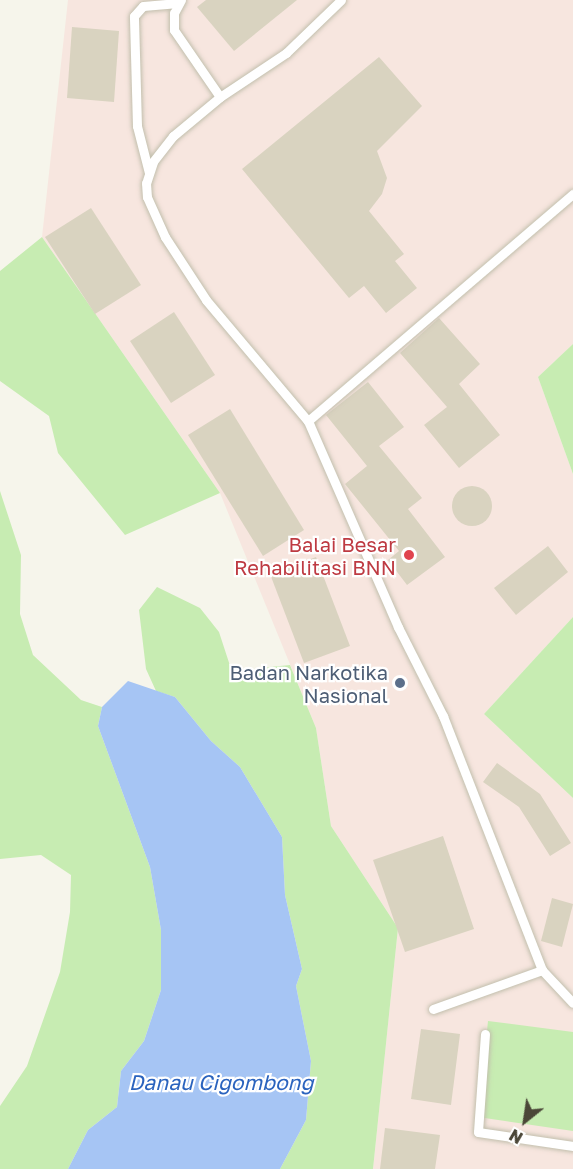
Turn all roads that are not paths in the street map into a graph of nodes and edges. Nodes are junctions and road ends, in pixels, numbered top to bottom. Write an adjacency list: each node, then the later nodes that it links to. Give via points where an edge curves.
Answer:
1 (341, 0): 3 (lane, via 286,53)
2 (180, 1): 3 (lane, via 173,21 179,42); 4 (lane, via 143,6 134,16 137,126)
3 (220, 97): 4 (lane, via 173,136)
4 (148, 173): 6 (lane, via 147,197 165,237 219,318)
5 (573, 194): 6 (lane)
6 (308, 421): 7 (lane, via 398,627 443,716)
7 (542, 970): 8 (lane); 9 (lane)
8 (573, 1004)
9 (433, 1009)
10 (485, 1034): 11 (lane, via 478,1132)
11 (573, 1146)

